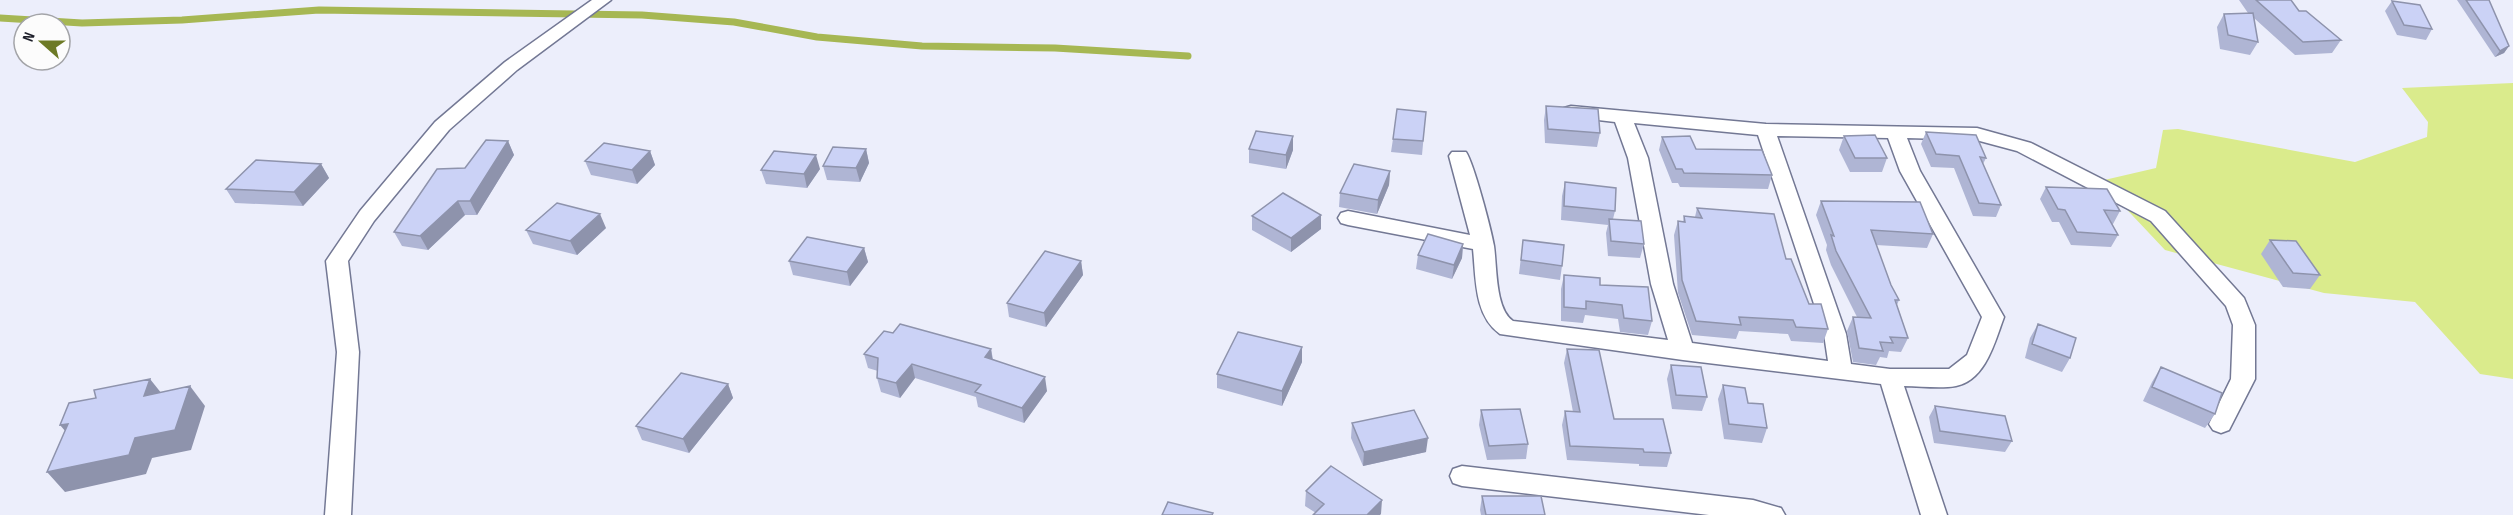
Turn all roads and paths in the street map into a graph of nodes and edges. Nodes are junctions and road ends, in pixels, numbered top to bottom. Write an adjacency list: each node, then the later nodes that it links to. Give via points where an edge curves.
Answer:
1 (603, 0): 14 (street, via 511,66 442,126 367,216 337,261 348,352)
2 (1550, 110): 3 (street)
3 (1623, 118): 4 (street); 9 (street, via 1638,158 1662,284)
4 (1766, 130): 5 (street); 10 (street, via 1835,334)
5 (1895, 132): 11 (street, via 1910,171 1993,317 1977,360 1954,378); 12 (street, via 1997,138 2024,147 2158,216 2236,303 2244,326 2243,379)
6 (1459, 156): 8 (street)
7 (1348, 218): 8 (street)
8 (1483, 244): 9 (street, via 1490,302 1497,321 1508,328)
9 (1683, 352): 10 (street)
10 (1841, 371): 11 (street)
11 (1890, 377): 16 (street)
12 (2221, 424)
13 (1462, 476): 15 (street)
14 (338, 515)
15 (1772, 515)
16 (1934, 515)

